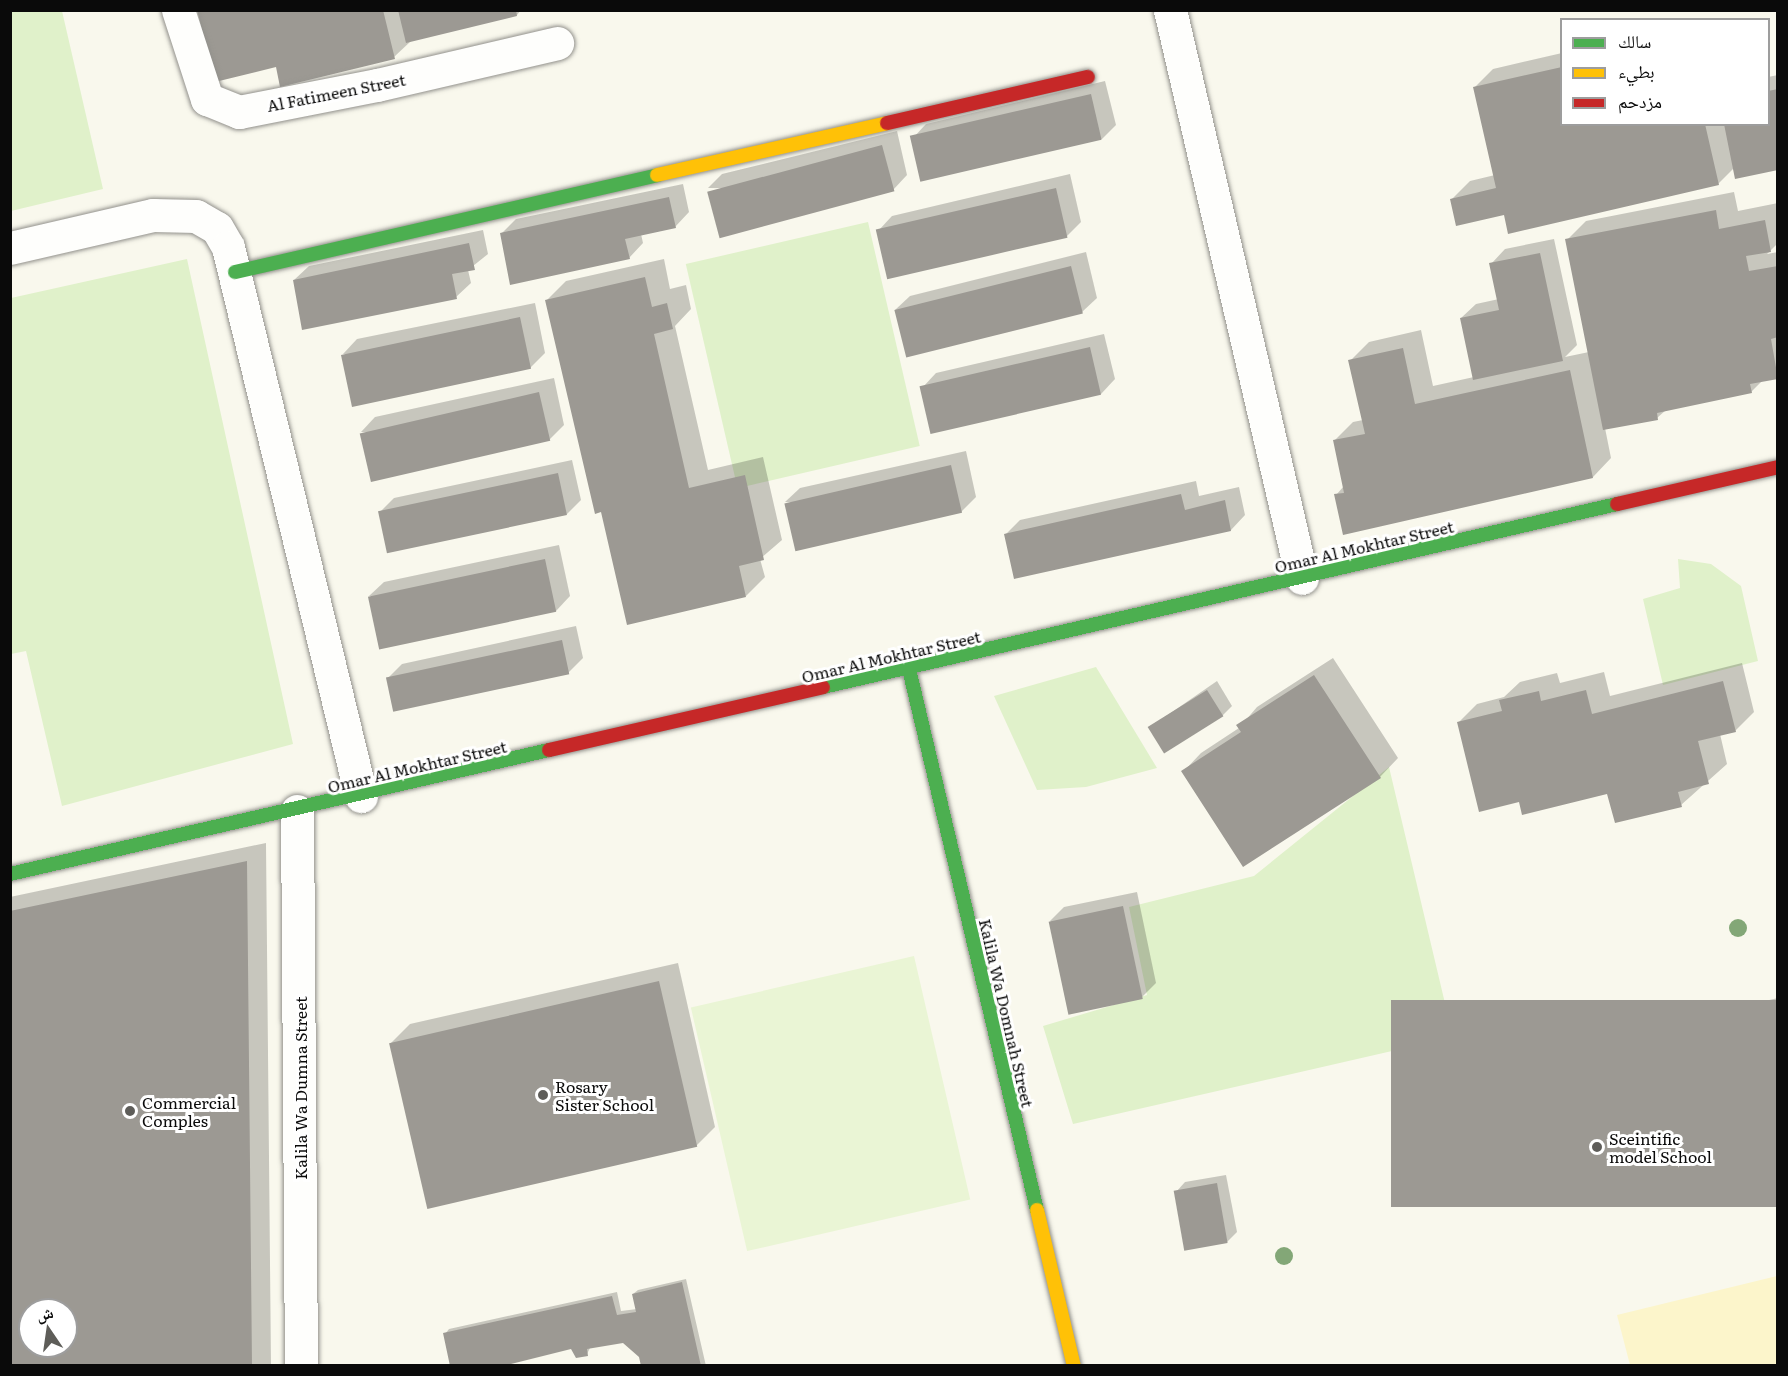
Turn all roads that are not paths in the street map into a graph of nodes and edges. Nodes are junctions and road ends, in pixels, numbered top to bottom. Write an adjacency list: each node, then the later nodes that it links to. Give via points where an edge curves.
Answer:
1 (178, 10): 3 (street, Al Fatimeen Street, via 207,99 239,111 377,85)
2 (1170, 10): 8 (street)
3 (557, 43)
4 (1088, 77): 6 (street)
5 (10, 248): 6 (street, via 153,214 178,213 196,216 217,228)
6 (235, 272): 10 (street)
7 (1778, 467): 8 (street, Omar Al Mokhtar Street)
8 (1302, 578): 9 (street, Omar Al Mokhtar Street)
9 (909, 669): 10 (street, Omar Al Mokhtar Street); 14 (street, Kalila Wa Domnah Street)
10 (361, 796): 11 (street, Omar Al Mokhtar Street)
11 (297, 811): 12 (street, Omar Al Mokhtar Street); 13 (street, Kalila Wa Dumna Street)
12 (10, 874)
13 (301, 1365)
14 (1074, 1365)

